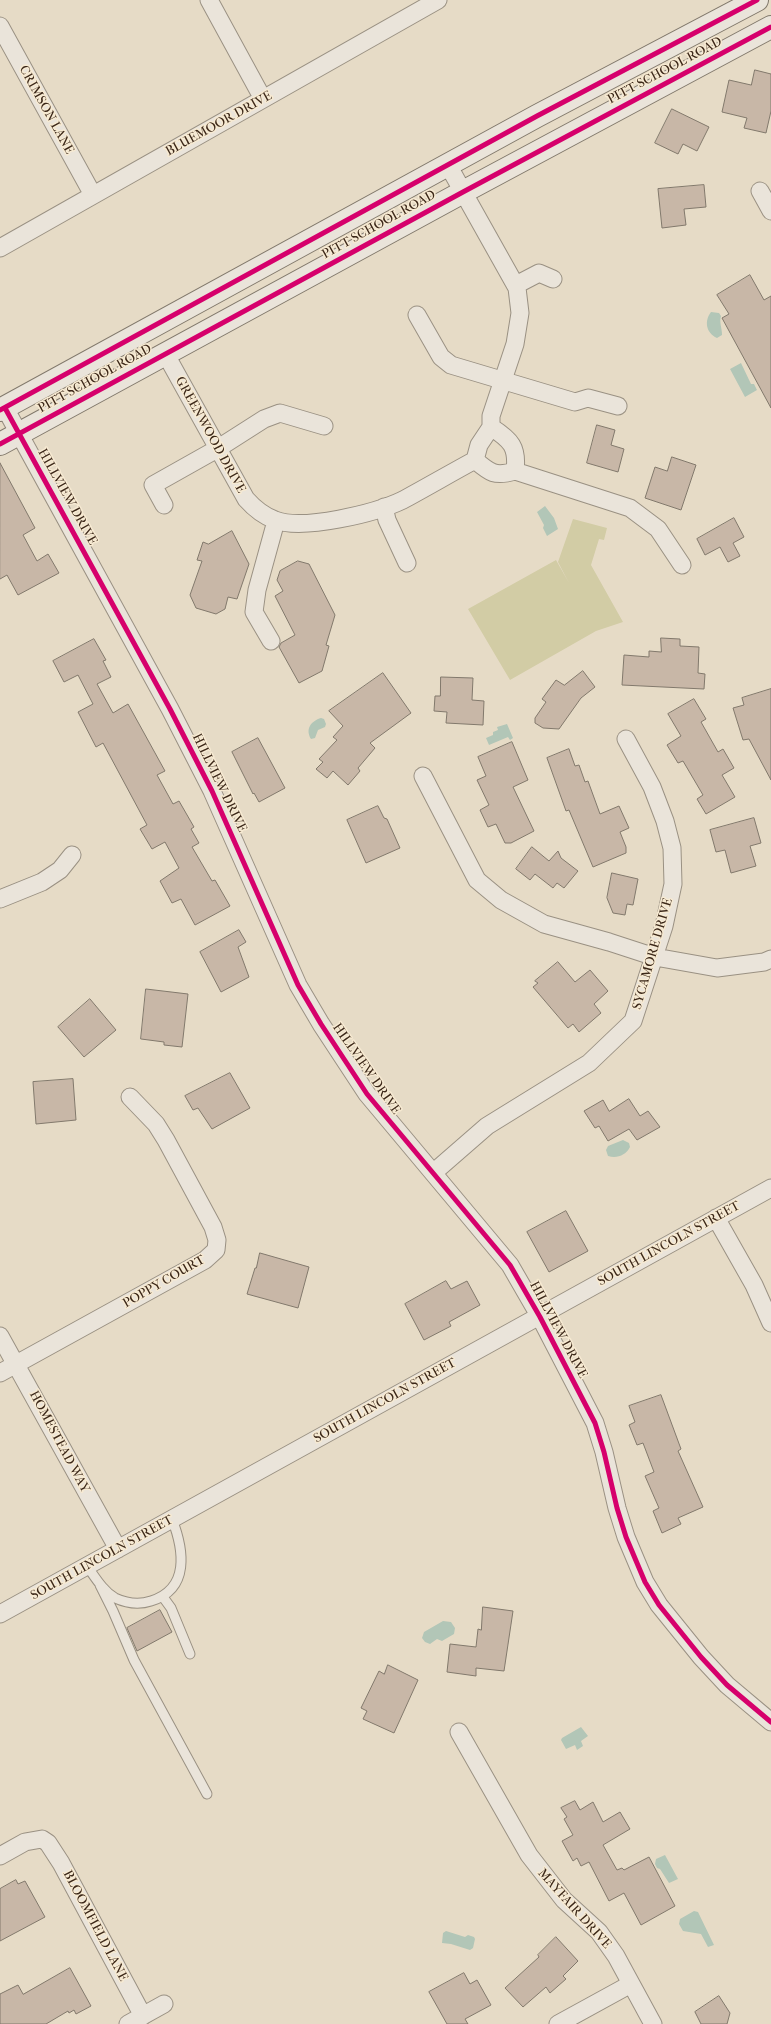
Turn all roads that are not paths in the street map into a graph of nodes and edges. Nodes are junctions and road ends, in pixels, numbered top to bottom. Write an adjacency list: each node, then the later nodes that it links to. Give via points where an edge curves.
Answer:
1 (209, 0): 6 (street)
2 (438, 0): 6 (street, BLUEMOOR DRIVE)
3 (757, 0): 7 (street, PITT SCHOOL ROAD)
4 (0, 26): 10 (street, CRIMSON LANE)
5 (771, 27): 9 (street, PITT SCHOOL ROAD)
6 (263, 99): 10 (street, BLUEMOOR DRIVE)
7 (448, 165): 9 (street); 19 (street, PITT SCHOOL ROAD)
8 (760, 191): 11 (street)
9 (463, 192): 14 (street); 16 (street, PITT SCHOOL ROAD)
10 (93, 195): 12 (street, BLUEMOOR DRIVE)
11 (771, 211)
12 (0, 248)
13 (553, 279): 14 (street, via 539,273)
14 (516, 285): 17 (street, via 520,313 517,336)
15 (417, 315): 17 (street, via 441,358 451,365)
16 (165, 353): 22 (street, PITT SCHOOL ROAD); 24 (street, GREENWOOD DRIVE)
17 (502, 380): 18 (street, via 575,402 588,398); 21 (street, via 491,416)
18 (618, 406)
19 (2, 409): 22 (street, HILLVIEW DRIVE)
20 (324, 426): 24 (street, via 280,413 264,419)
21 (491, 427): 25 (street, via 479,445); 26 (street, via 509,440 515,449)
22 (19, 434): 23 (street, PITT SCHOOL ROAD); 40 (street, HILLVIEW DRIVE, via 170,709 212,791 298,985 367,1094)
23 (0, 444)
24 (217, 449): 27 (street, via 153,485); 29 (street, GREENWOOD DRIVE, via 246,499 254,508)
25 (475, 460): 26 (street, via 494,474 502,475); 28 (street, GREENWOOD DRIVE, via 402,500)
26 (515, 471): 31 (street, via 630,508 658,528)
27 (164, 505)
28 (384, 507): 29 (street, GREENWOOD DRIVE, via 303,524); 30 (street, via 387,520)
29 (276, 521): 32 (street, via 257,590 254,612)
30 (407, 563)
31 (682, 565)
32 (271, 641)
33 (626, 739): 37 (street, SYCAMORE DRIVE, via 652,787 672,848 673,884)
34 (423, 776): 37 (street, via 477,880 501,900 544,924)
35 (72, 855): 36 (street, via 60,870 42,882)
36 (0, 899)
37 (655, 956): 38 (street, via 717,968); 40 (street, SYCAMORE DRIVE, via 633,1021 589,1063 487,1126 458,1149)
38 (771, 959)
39 (130, 1097): 46 (street, POPPY COURT, via 156,1124 166,1140 213,1227 217,1240 216,1250 205,1260)
40 (433, 1174): 43 (street, HILLVIEW DRIVE, via 510,1266)
41 (771, 1188): 42 (street, SOUTH LINCOLN STREET)
42 (716, 1218): 43 (street, SOUTH LINCOLN STREET); 44 (street, via 754,1285)
43 (540, 1317): 48 (street, SOUTH LINCOLN STREET); 55 (street, HILLVIEW DRIVE, via 595,1423 626,1537 645,1582 659,1605 701,1657 727,1685)
44 (771, 1323)
45 (0, 1336): 46 (street, HOMESTEAD WAY)
46 (17, 1364): 47 (street); 49 (street, HOMESTEAD WAY)
47 (0, 1373)
48 (172, 1519): 49 (street, SOUTH LINCOLN STREET); 52 (lane, via 179,1538 181,1554 179,1576 172,1590)
49 (118, 1549): 50 (street, SOUTH LINCOLN STREET)
50 (87, 1566): 51 (lane); 53 (street, SOUTH LINCOLN STREET)
51 (100, 1585): 52 (lane, via 114,1598 131,1603 146,1603); 57 (lane, via 114,1611 134,1660)
52 (163, 1598): 54 (lane, via 171,1608)
53 (0, 1614)
54 (190, 1654)
55 (771, 1722)
56 (459, 1732): 59 (street, MAYFAIR DRIVE, via 529,1855 564,1900 599,1932)
57 (207, 1794)
58 (0, 1856): 61 (street, BLOOMFIELD LANE, via 25,1842 42,1838 48,1843 61,1863)
59 (631, 1984): 62 (street); 63 (street, MAYFAIR DRIVE)
60 (164, 2004): 61 (street)
61 (136, 2020)
62 (558, 2024)
63 (653, 2024)

